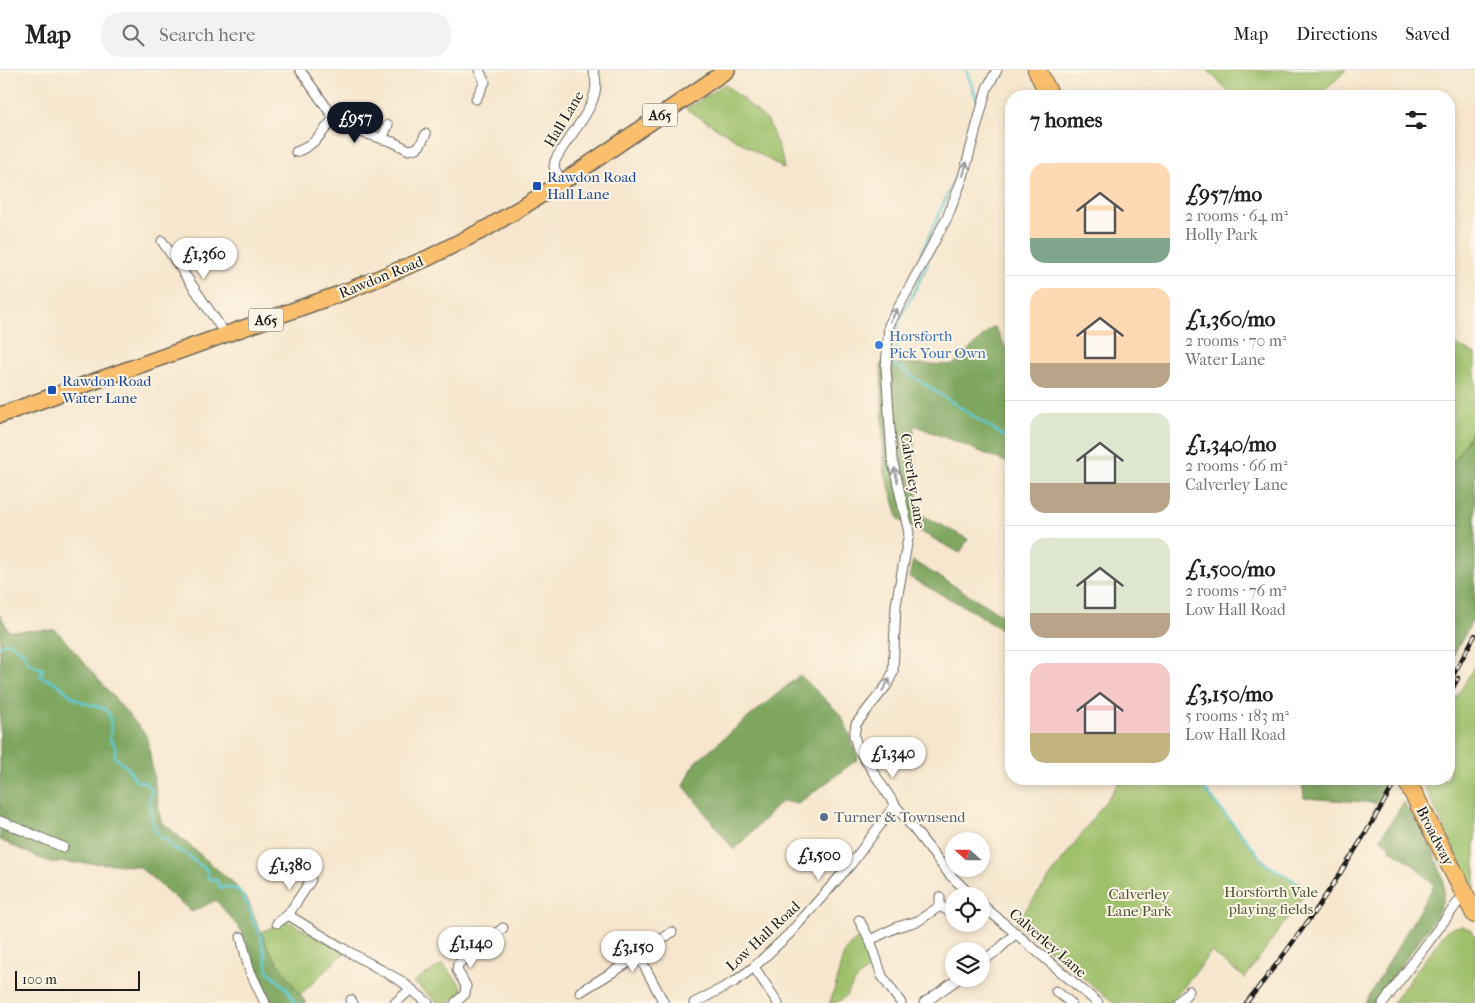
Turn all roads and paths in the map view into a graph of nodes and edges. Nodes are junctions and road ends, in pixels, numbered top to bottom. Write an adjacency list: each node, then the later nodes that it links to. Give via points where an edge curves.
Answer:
1 (300, 70): 9 (street)
2 (479, 70): 8 (street, via 486,82)
3 (593, 70): 14 (street, Hall Lane, via 597,84 594,96 555,161 554,167)
4 (727, 70): 14 (main road, Rawdon Road / A65)
5 (997, 70): 19 (street, Calverley Lane, one-way to 5, via 858,748 854,736 856,724 887,685 893,672 896,605 909,533 892,458 886,368 889,326 947,218 963,177 987,88)
6 (1037, 70): 7 (highway)
7 (1047, 90)
8 (476, 99)
9 (334, 118): 12 (street, via 354,130); 13 (street, via 314,143)
10 (388, 125): 12 (street)
11 (426, 134): 12 (street, via 413,150)
12 (382, 139)
13 (296, 152)
14 (561, 182): 16 (main road, Rawdon Road / A65, via 488,228 421,262)
15 (162, 241): 16 (street)
16 (226, 335): 17 (main road, Rawdon Road / A65)
17 (0, 416)
18 (1409, 785): 24 (highway, Broadway)
19 (895, 805): 23 (street, Calverley Lane); 38 (street, Low Hall Road, via 845,871 789,934)
20 (0, 821): 21 (street)
21 (63, 847)
22 (311, 880): 28 (street)
23 (963, 887)
24 (1464, 894): 27 (highway, Broadway); 56 (street)
25 (945, 906): 35 (street, via 940,901 918,921)
26 (990, 911): 33 (street, Calverley Lane)
27 (1475, 914)
28 (288, 915): 30 (street); 40 (street)
29 (860, 920): 35 (street)
30 (277, 923)
31 (503, 928): 47 (street, via 458,964 457,970 466,986 465,994)
32 (672, 932): 36 (street)
33 (1016, 933): 37 (street); 54 (street, Calverley Lane)
34 (241, 937): 44 (street, via 249,969)
35 (870, 940): 51 (street, via 882,976)
36 (639, 956): 43 (street); 48 (street)
37 (990, 956)
38 (754, 967): 49 (street, Low Hall Road, via 734,982); 50 (street)
39 (947, 987): 52 (street)
40 (411, 990): 45 (street); 46 (street)
41 (1056, 991): 53 (street)
42 (1188, 991): 55 (street)
43 (580, 992)
44 (265, 1003)
45 (395, 1003)
46 (428, 1003)
47 (455, 1003)
48 (664, 1003)
49 (694, 1003)
50 (778, 1003)
51 (901, 1003)
52 (924, 1003)
53 (1072, 1003)
54 (1098, 1003)
55 (1180, 1003)
56 (1383, 1003)

